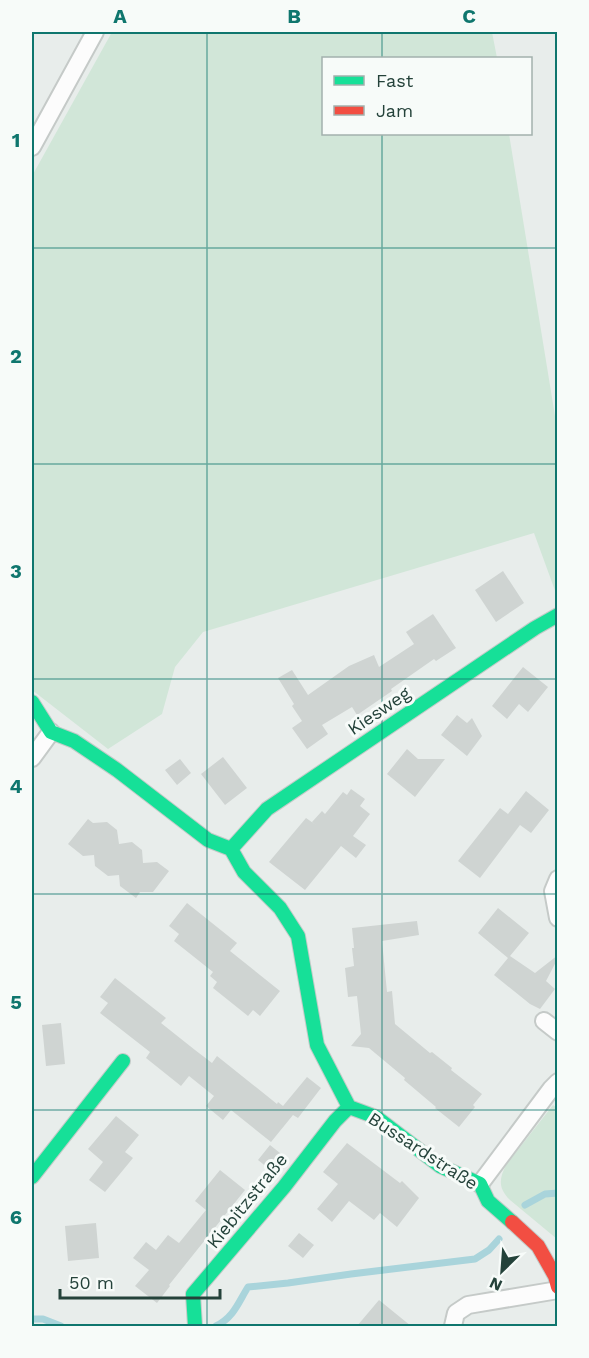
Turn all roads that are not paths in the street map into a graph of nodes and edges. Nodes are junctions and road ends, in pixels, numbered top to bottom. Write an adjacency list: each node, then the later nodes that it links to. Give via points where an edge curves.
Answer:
1 (95, 32): 2 (street)
2 (32, 147)
3 (558, 615): 7 (street, Kiesweg, via 267,809)
4 (32, 702): 5 (street)
5 (51, 732): 6 (street); 7 (street, via 74,741 208,840)
6 (32, 758)
7 (231, 849): 14 (street, Bussardstraße, via 244,872 280,908 298,936 317,1045)
8 (558, 879): 9 (street, via 553,891)
9 (558, 918)
10 (543, 1021): 11 (street)
11 (558, 1032)
12 (123, 1061): 15 (street)
13 (558, 1082): 16 (street)
14 (349, 1107): 16 (street, Bussardstraße, via 376,1117 440,1166); 18 (street, Kiebitzstraße, via 194,1294)
15 (32, 1176)
16 (480, 1184): 17 (street, Bussardstraße, via 488,1202 538,1246)
17 (558, 1288): 19 (street, Bussardstraße, via 468,1305 456,1313)
18 (195, 1326)
19 (453, 1326)

